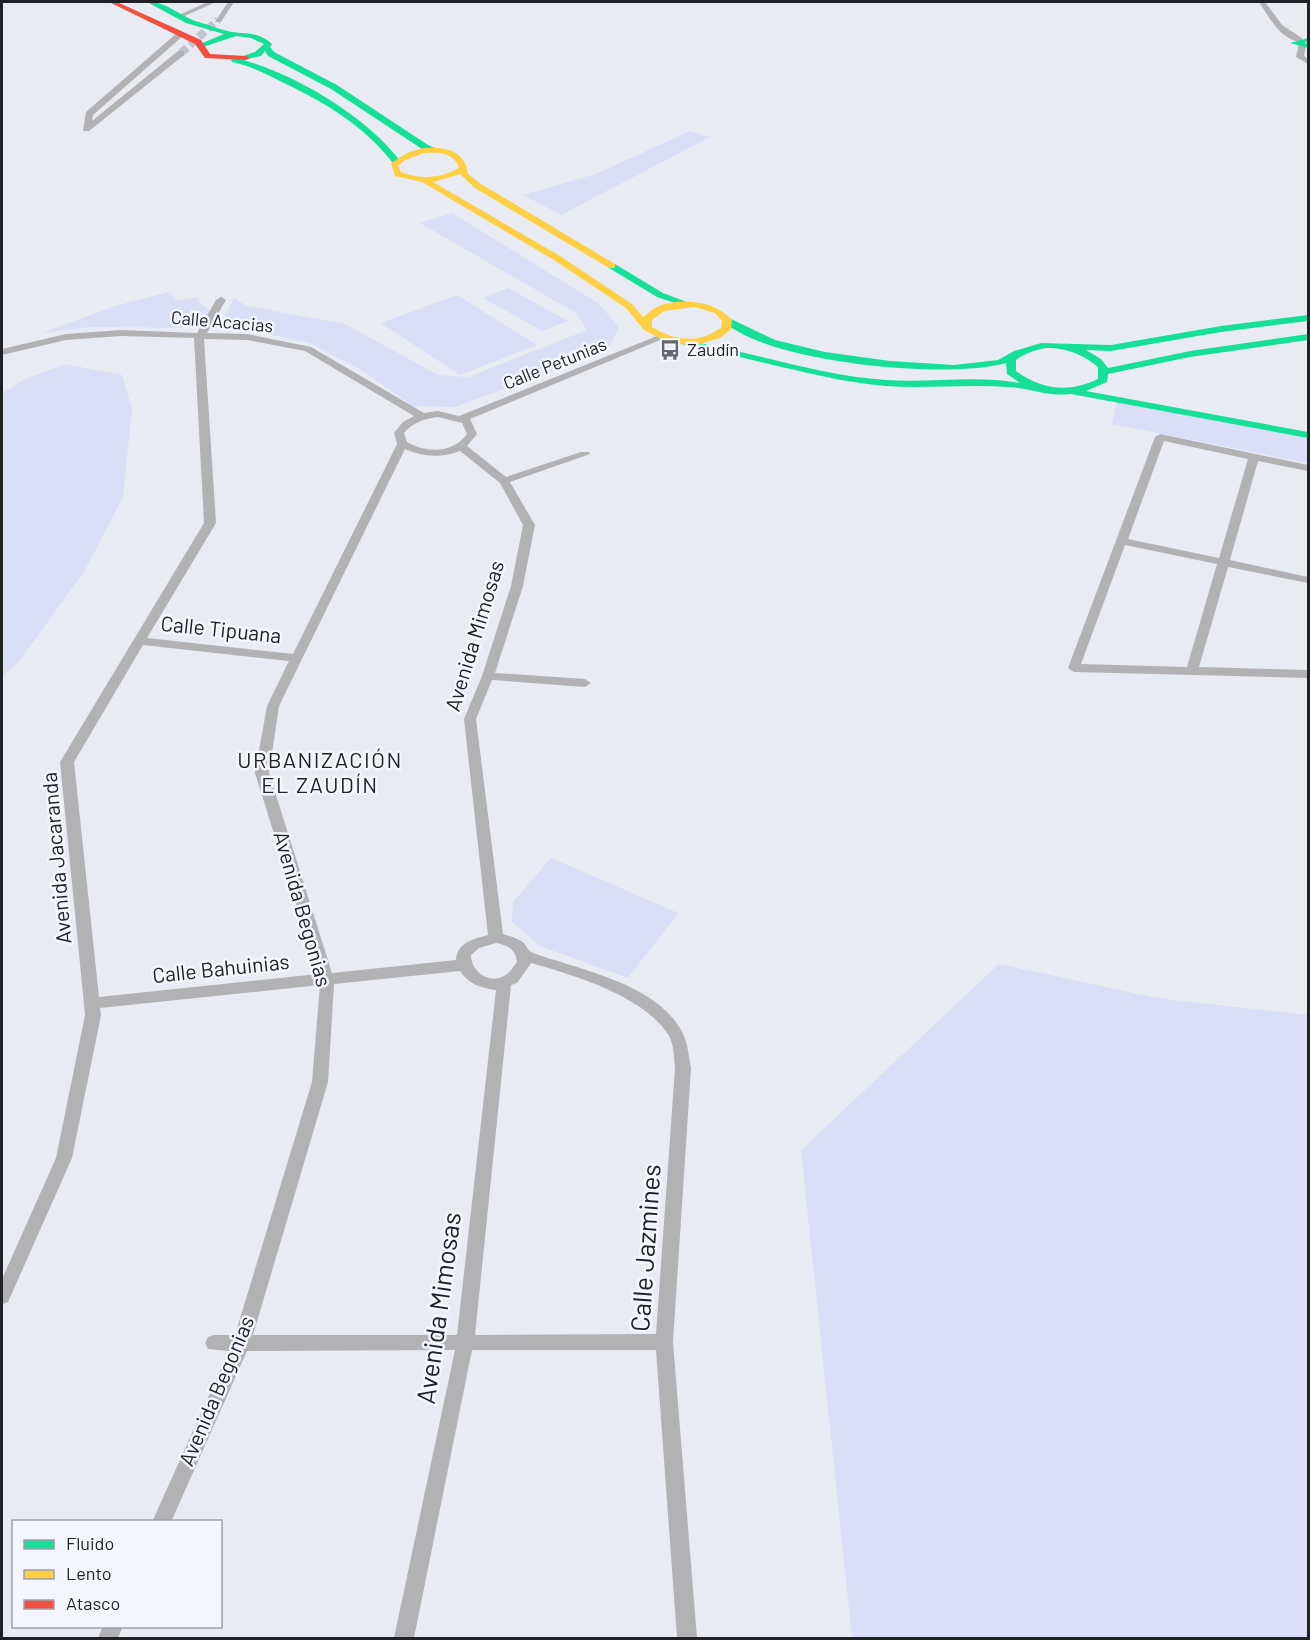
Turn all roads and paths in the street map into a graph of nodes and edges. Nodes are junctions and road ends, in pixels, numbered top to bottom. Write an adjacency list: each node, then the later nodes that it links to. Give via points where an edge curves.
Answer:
1 (112, 2): 8 (main road)
2 (150, 2): 6 (main road)
3 (213, 2): 6 (street)
4 (231, 2): 7 (street)
5 (1262, 2): 10 (street, via 1279,27)
6 (178, 17): 9 (main road)
7 (218, 20)
8 (180, 35): 11 (main road); 13 (street, via 89,114 86,129)
9 (237, 35): 11 (main road, via 216,38); 12 (main road, via 261,38)
10 (1304, 43): 15 (street, via 1300,57)
11 (203, 46): 14 (main road, via 201,50 208,56)
12 (267, 48): 14 (main road, via 254,56); 16 (main road)
13 (181, 52)
14 (233, 59): 17 (main road, via 252,64 349,118 387,147)
15 (1308, 62)
16 (435, 150): 17 (main road, via 412,153); 18 (main road, via 460,156)
17 (396, 161): 19 (main road, via 394,170 398,174)
18 (463, 169): 19 (main road, via 448,177); 21 (main road, via 472,182 512,208 657,294)
19 (424, 180): 24 (main road, via 557,258 620,300)
20 (221, 300): 25 (street, Avenida Jacaranda)
21 (687, 304): 23 (main road, via 719,311); 24 (main road, via 652,313)
22 (1308, 318): 29 (main road, via 1111,348)
23 (728, 321): 28 (main road, via 728,328 714,339); 31 (main road, via 767,341 869,360 978,365 1000,362)
24 (647, 328): 27 (main road)
25 (203, 334): 30 (street, Calle Acacias, via 66,337); 37 (street, Calle Acacias, via 308,349); 49 (street, Avenida Jacaranda, via 198,340 210,523)
26 (1308, 337): 32 (main road, via 1190,354)
27 (660, 338): 28 (main road); 38 (street, Calle Petunias)
28 (688, 344): 34 (main road, via 885,383 1010,384)
29 (1069, 347): 31 (main road, via 1034,346); 32 (main road, via 1093,356)
30 (2, 352)
31 (1017, 353): 34 (main road, via 1011,359 1011,372 1026,384)
32 (1105, 372): 33 (main road, via 1103,380)
33 (1095, 386): 35 (main road); 36 (main road)
34 (1047, 391): 35 (main road)
35 (1075, 392): 36 (main road)
36 (1120, 399): 39 (main road)
37 (422, 416): 38 (street); 40 (street, Avenida Begonias, via 403,426 399,432)
38 (461, 418): 41 (street, via 471,427 472,434)
39 (1308, 435)
40 (402, 444): 41 (street, via 434,453); 50 (street, Avenida Begonias)
41 (461, 446): 45 (street, Avenida Mimosas)
42 (585, 454): 45 (street)
43 (1254, 457): 44 (street); 46 (street, via 1160,437); 47 (street)
44 (1308, 468)
45 (504, 481): 53 (street, Avenida Mimosas, via 529,525 517,586)
46 (1122, 541): 47 (street); 51 (street, via 1074,668)
47 (1224, 562): 48 (street); 51 (street)
48 (1308, 580)
49 (140, 641): 50 (street, Calle Tipuana); 60 (street, Avenida Jacaranda, via 68,762)
50 (297, 658): 58 (street, Avenida Begonias, via 273,706 262,773)
51 (1191, 671): 52 (street)
52 (1308, 674)
53 (488, 676): 54 (street); 55 (street, Avenida Mimosas, via 470,719)
54 (585, 683)
55 (496, 938): 56 (street, via 515,943); 57 (street, via 471,946)
56 (524, 956): 59 (street, via 520,971); 63 (street, Calle Jazmines, via 575,970 618,989 652,1010 675,1034 683,1068)
57 (463, 965): 58 (street, Calle Bahuinias); 59 (street, via 470,977 479,982)
58 (327, 980): 60 (street, Calle Bahuinias); 62 (street, Avenida Begonias, via 320,1082)
59 (504, 982): 65 (street, Avenida Mimosas)
60 (91, 1003): 61 (street, Avenida Jacaranda, via 93,1015 64,1158)
61 (2, 1297)
62 (242, 1342): 64 (street); 65 (street); 66 (street, Avenida Begonias)
63 (664, 1342): 65 (street); 68 (street, Calle Jazmines)
64 (214, 1343)
65 (465, 1343): 67 (street, Avenida Mimosas)
66 (161, 1520)
67 (404, 1638)
68 (687, 1638)

